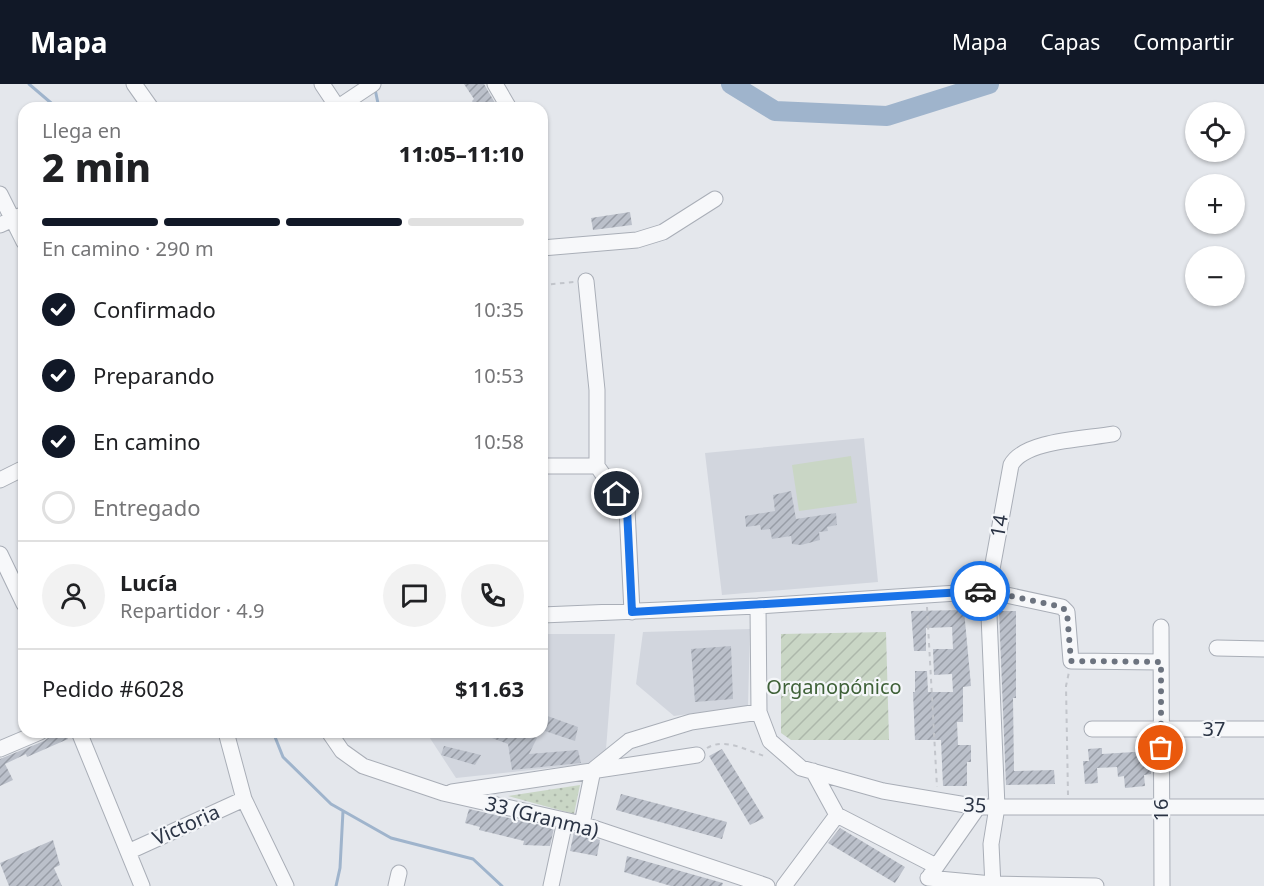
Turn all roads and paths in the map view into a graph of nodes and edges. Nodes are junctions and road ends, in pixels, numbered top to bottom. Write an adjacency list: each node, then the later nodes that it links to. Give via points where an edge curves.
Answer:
1 (134, 84): 5 (street)
2 (322, 84): 6 (street)
3 (495, 84): 8 (street)
4 (371, 85): 7 (street)
5 (147, 102)
6 (333, 102)
7 (346, 102)
8 (506, 102)
9 (0, 194): 11 (street)
10 (715, 199): 12 (street, via 663,232 637,240)
11 (12, 219)
12 (548, 247)
13 (586, 281): 14 (path); 17 (street, via 597,390)
14 (548, 284)
15 (1113, 434): 21 (street, 14, via 1029,448 1016,455 1008,477)
16 (548, 466): 17 (street)
17 (597, 466): 25 (street, via 627,509)
18 (18, 471): 19 (street)
19 (0, 480)
20 (0, 554): 22 (street)
21 (988, 591): 23 (street); 30 (street, via 1062,607 1067,612); 49 (street, 14)
22 (18, 592)
23 (926, 595): 24 (street); 47 (path)
24 (758, 606): 25 (street); 32 (street)
25 (632, 612): 26 (street)
26 (548, 615)
27 (1161, 627): 31 (street, 16)
28 (1217, 648): 29 (street)
29 (1264, 649)
30 (1071, 661): 31 (street); 50 (path, via 1066,686)
31 (1161, 662): 34 (street, 16)
32 (759, 712): 43 (street, via 691,722 629,741); 44 (street, via 770,741)
33 (1092, 729): 34 (street, 37)
34 (1161, 729): 35 (street, 37); 51 (street, 16)
35 (1264, 729)
36 (26, 738): 40 (street)
37 (81, 738): 56 (street)
38 (228, 738): 46 (street)
39 (333, 738): 45 (street, 33 (Granma), via 342,751 363,766)
40 (0, 749)
41 (697, 755): 42 (path, via 716,743); 43 (street)
42 (768, 757)
43 (593, 770): 45 (street); 55 (street)
44 (807, 770): 47 (street, 35); 53 (street)
45 (443, 793): 54 (street, 33 (Granma))
46 (244, 799): 56 (street, Victoria); 60 (street)
47 (938, 802): 48 (street, 35)
48 (978, 807): 49 (street, 35); 57 (street)
49 (997, 807): 50 (street, 35); 58 (street, 14, via 991,844)
50 (1068, 807): 51 (street, 35)
51 (1161, 807): 52 (street, 35); 65 (street, 16)
52 (1264, 807)
53 (837, 815): 57 (street); 63 (street)
54 (565, 821): 55 (street, 33 (Granma)); 61 (street)
55 (582, 824): 62 (street, 33 (Granma))
56 (128, 852): 59 (street)
57 (929, 877): 58 (street)
58 (992, 885): 64 (street)
59 (142, 886)
60 (286, 886)
61 (551, 886)
62 (767, 886)
63 (784, 886)
64 (1096, 886)
65 (1162, 886)

